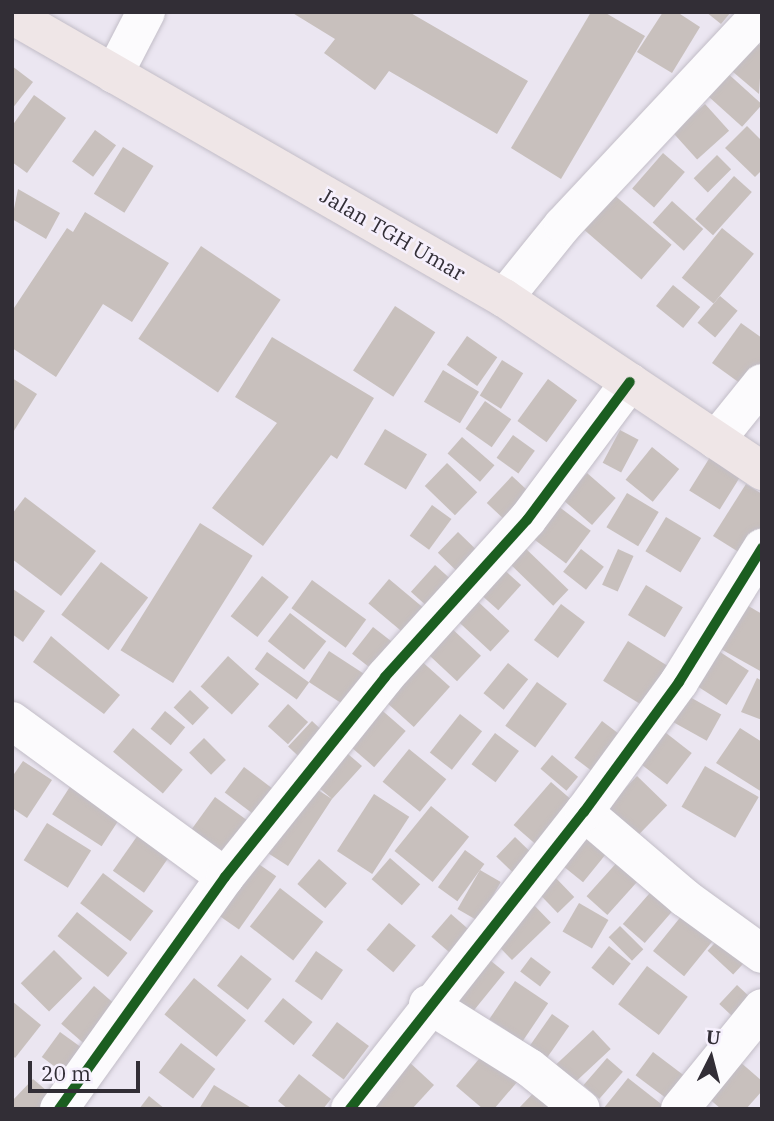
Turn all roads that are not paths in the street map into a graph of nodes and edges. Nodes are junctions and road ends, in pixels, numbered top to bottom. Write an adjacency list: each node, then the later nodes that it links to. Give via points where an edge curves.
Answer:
1 (146, 12): 4 (street)
2 (762, 12): 5 (street, via 563,225)
3 (14, 19): 4 (main road, Jalan TGH Umar)
4 (114, 74): 5 (main road, Jalan TGH Umar)
5 (504, 298): 6 (main road, Jalan TGH Umar)
6 (630, 382): 8 (main road, Jalan TGH Umar); 13 (street, via 527,520 385,677)
7 (762, 383): 8 (street)
8 (716, 440): 9 (main road, Jalan TGH Umar)
9 (762, 471)
10 (762, 548): 12 (street, via 679,682)
11 (12, 721): 13 (street)
12 (584, 812): 14 (street, via 685,898); 15 (street)
13 (225, 877): 17 (street)
14 (762, 954)
15 (428, 1004): 18 (street); 19 (street, via 530,1068)
16 (762, 1008): 20 (street)
17 (74, 1104)
18 (349, 1109)
19 (581, 1109)
20 (680, 1109)

